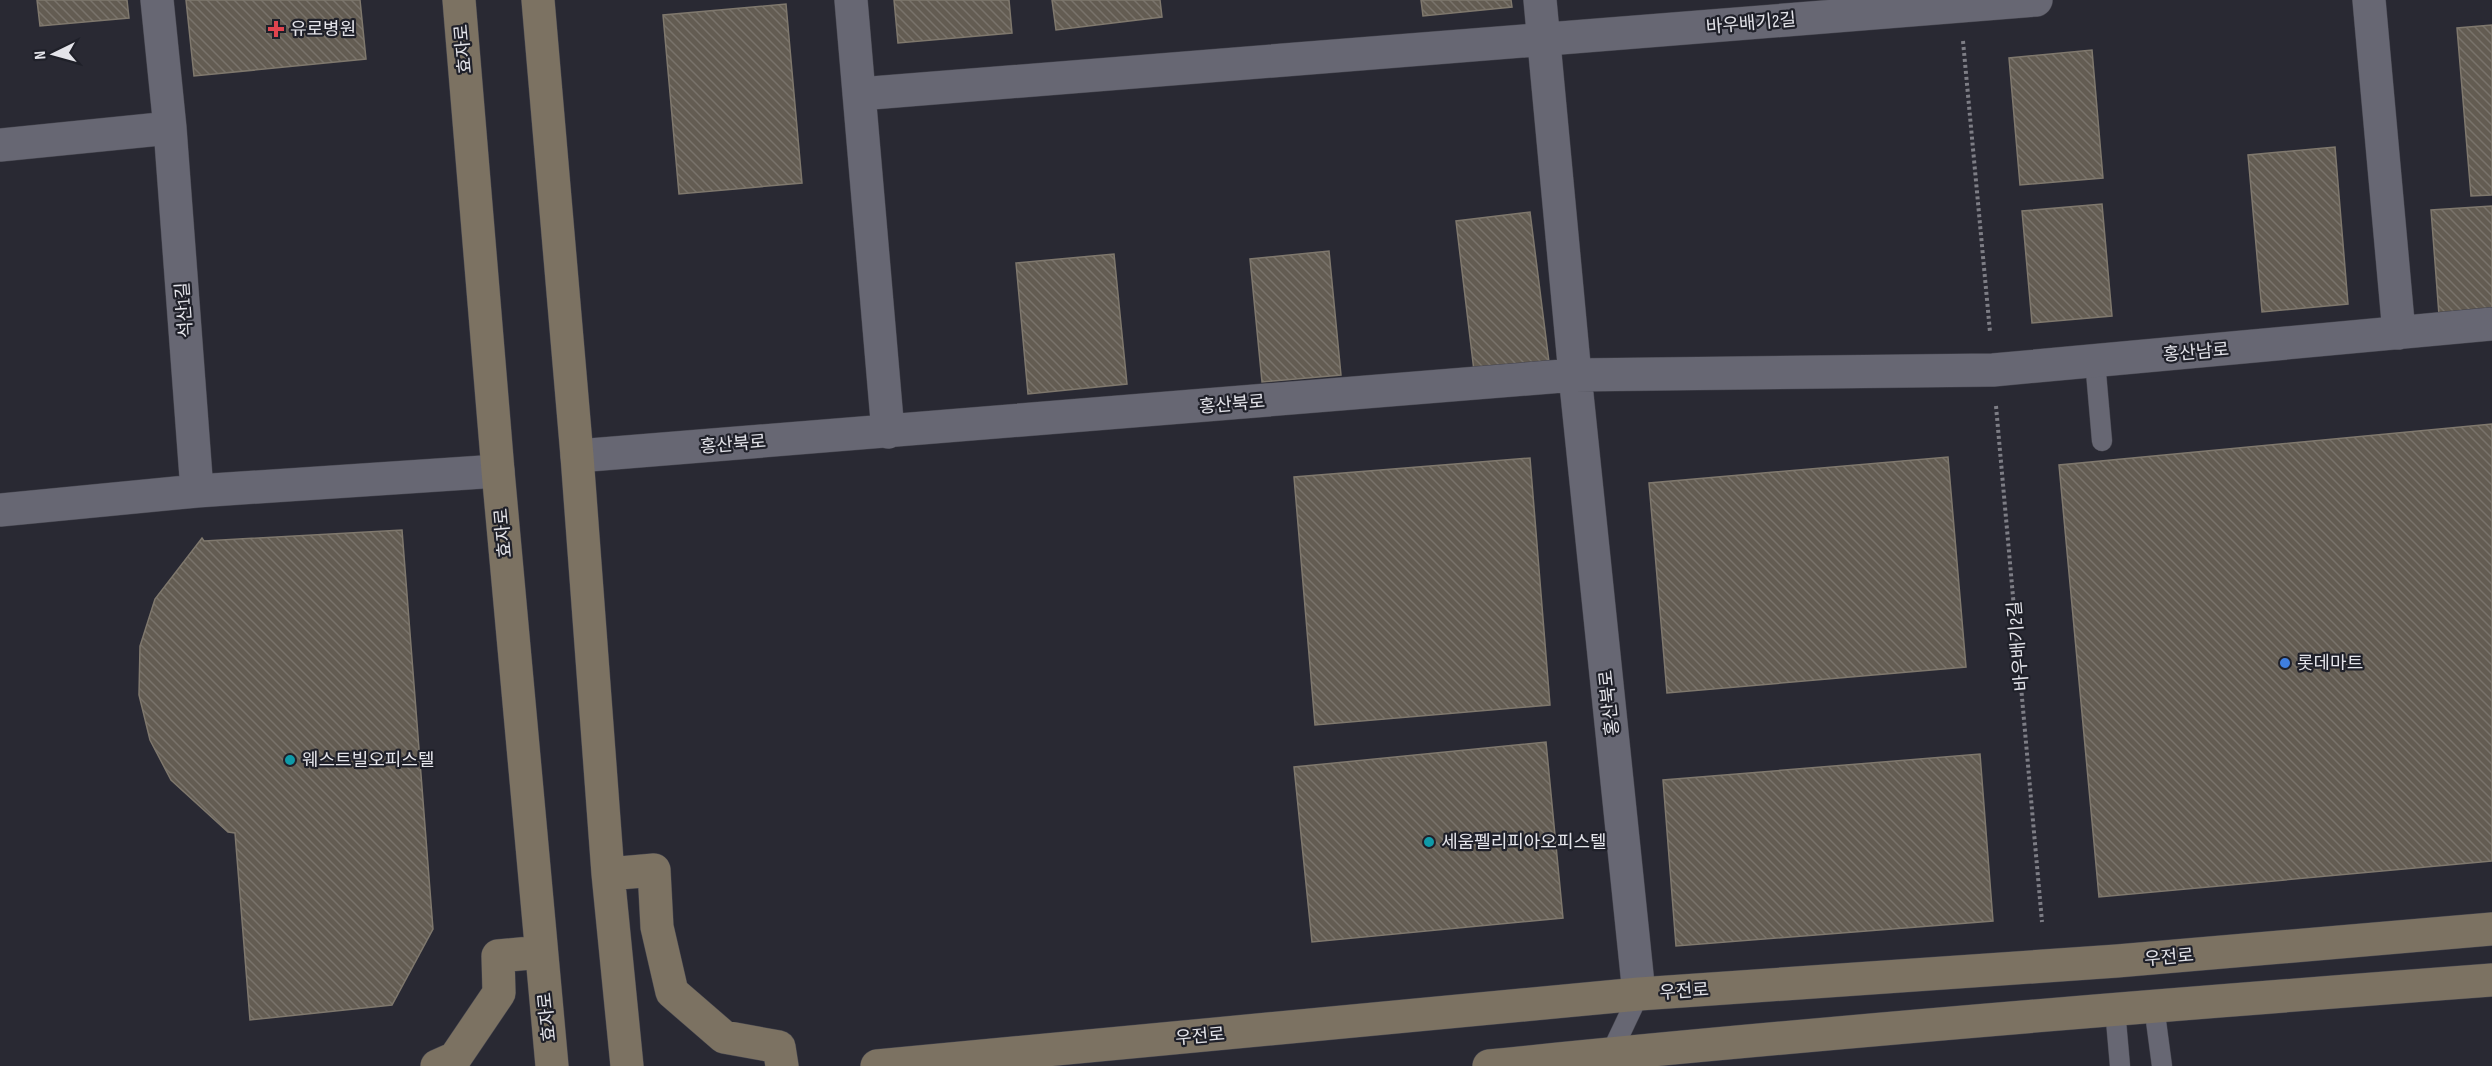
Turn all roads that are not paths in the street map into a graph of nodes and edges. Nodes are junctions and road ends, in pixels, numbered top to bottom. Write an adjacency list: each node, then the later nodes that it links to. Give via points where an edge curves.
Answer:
1 (157, 0): 10 (street, 석산1길)
2 (459, 0): 19 (street, 효자로)
3 (538, 0): 18 (street)
4 (851, 0): 9 (street)
5 (1540, 0): 8 (street, 홍산북로)
6 (2036, 0): 8 (street, 바우배기2길)
7 (2368, 0): 13 (street)
8 (1543, 40): 9 (street); 15 (street, 홍산북로)
9 (859, 94): 16 (street)
10 (170, 128): 11 (street); 20 (street, 석산1길)
11 (0, 144)
12 (2492, 324): 13 (street, 홍산남로)
13 (2399, 333): 14 (street, 홍산남로)
14 (2095, 361): 15 (street, 홍산남로, via 1993,370); 17 (lane)
15 (1575, 375): 16 (street, 홍산북로); 26 (street, 홍산북로)
16 (888, 432): 18 (street, 홍산북로)
17 (2102, 441)
18 (577, 456): 22 (street)
19 (498, 471): 20 (street); 24 (street, 효자로)
20 (197, 491): 21 (street)
21 (0, 510)
22 (608, 874): 32 (street); 33 (street, via 654,870 657,927 672,992 724,1037 779,1047)
23 (2492, 929): 26 (street, 우전로, via 2117,961)
24 (541, 952): 30 (street, via 498,956 499,993 455,1058); 31 (street, 효자로)
25 (2492, 980): 27 (street)
26 (1639, 994): 29 (lane); 34 (street, 우전로)
27 (2154, 1006): 28 (street); 37 (lane)
28 (2115, 1009): 29 (street); 36 (lane)
29 (1611, 1060): 35 (street)
30 (437, 1066)
31 (552, 1066)
32 (627, 1066)
33 (782, 1066)
34 (877, 1066)
35 (1489, 1066)
36 (2120, 1066)
37 (2162, 1066)

